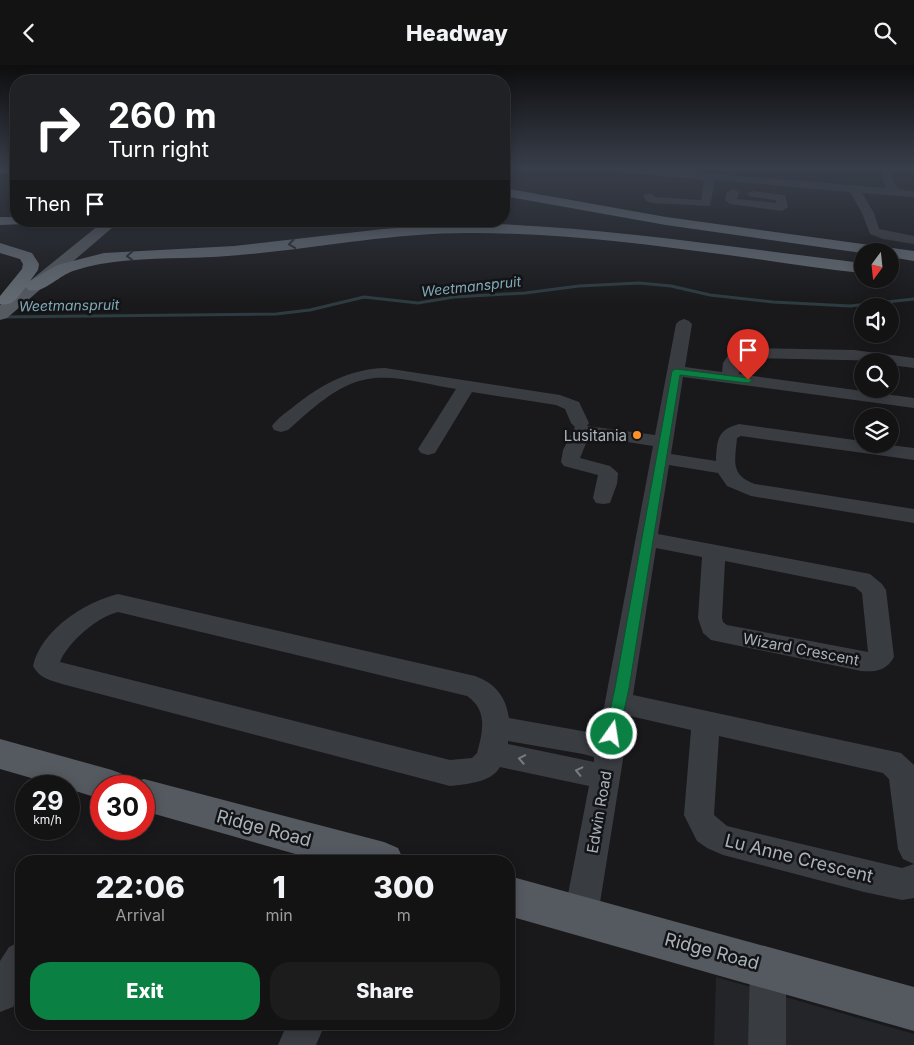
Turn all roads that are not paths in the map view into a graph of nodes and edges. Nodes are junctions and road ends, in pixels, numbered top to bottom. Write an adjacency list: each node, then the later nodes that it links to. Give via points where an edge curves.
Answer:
1 (535, 214): 14 (highway)
2 (540, 214): 10 (highway)
3 (626, 214): 9 (highway)
4 (868, 214): 7 (street, via 874,231)
5 (93, 227): 11 (main road)
6 (102, 227): 11 (main road)
7 (914, 240)
8 (0, 247): 11 (highway); 19 (highway, via 26,256 31,264)
9 (854, 247)
10 (854, 251)
11 (56, 253): 18 (main road); 19 (main road)
12 (899, 255): 13 (highway)
13 (914, 257)
14 (854, 260)
15 (899, 265): 17 (highway)
16 (854, 267): 18 (highway, one-way to 18, via 566,232 440,229 369,234 234,251 106,258 65,268)
17 (914, 267)
18 (34, 286): 19 (main road)
19 (4, 305)
20 (684, 324): 22 (street, Edwin Road)
21 (914, 363): 23 (street, via 848,355 748,353 732,359)
22 (676, 371): 23 (street); 28 (street, Edwin Road)
23 (730, 378): 25 (street)
24 (467, 386): 26 (street, via 385,373 361,374 341,383); 27 (street, via 566,401 573,406); 29 (street)
25 (914, 403)
26 (281, 426)
27 (586, 428): 28 (street); 32 (street, via 570,458 571,462 608,473)
28 (663, 445): 31 (street); 34 (street, Edwin Road)
29 (428, 449)
30 (914, 454): 31 (street, via 747,429 730,434)
31 (726, 461): 33 (street, via 729,478 750,490)
32 (603, 499)
33 (914, 516)
34 (647, 539): 35 (street, Wizard Crescent); 36 (street, Edwin Road)
35 (714, 553): 35 (street, Wizard Crescent, via 867,582 875,595 881,657 874,662 861,661 720,633 712,627 710,618)
36 (619, 703): 37 (street); 39 (street, Edwin Road)
37 (706, 721): 44 (street, via 891,762 903,773); 46 (street, Lu Anne Crescent, via 699,815 708,833 723,840 864,876 902,884 913,883)
38 (494, 740): 38 (street, via 488,762 482,767 450,773 62,674 51,670 46,661 78,622 90,613 118,603 131,605 466,684 490,699 495,709); 39 (street, via 573,741); 41 (street, one-way to 38)
39 (609, 749): 41 (street, Edwin Road)
40 (0, 754): 42 (main road)
41 (605, 777): 48 (street, Edwin Road)
42 (90, 780)
43 (155, 798): 45 (main road, Ridge Road)
44 (914, 849)
45 (362, 855)
46 (914, 880)
47 (515, 897): 48 (main road, Ridge Road)
48 (580, 915): 49 (main road, Ridge Road)
49 (768, 967): 52 (main road, Ridge Road); 55 (street)
50 (15, 969): 51 (street)
51 (0, 993)
52 (914, 1009)
53 (303, 1030): 54 (street)
54 (297, 1045)
55 (767, 1045)

